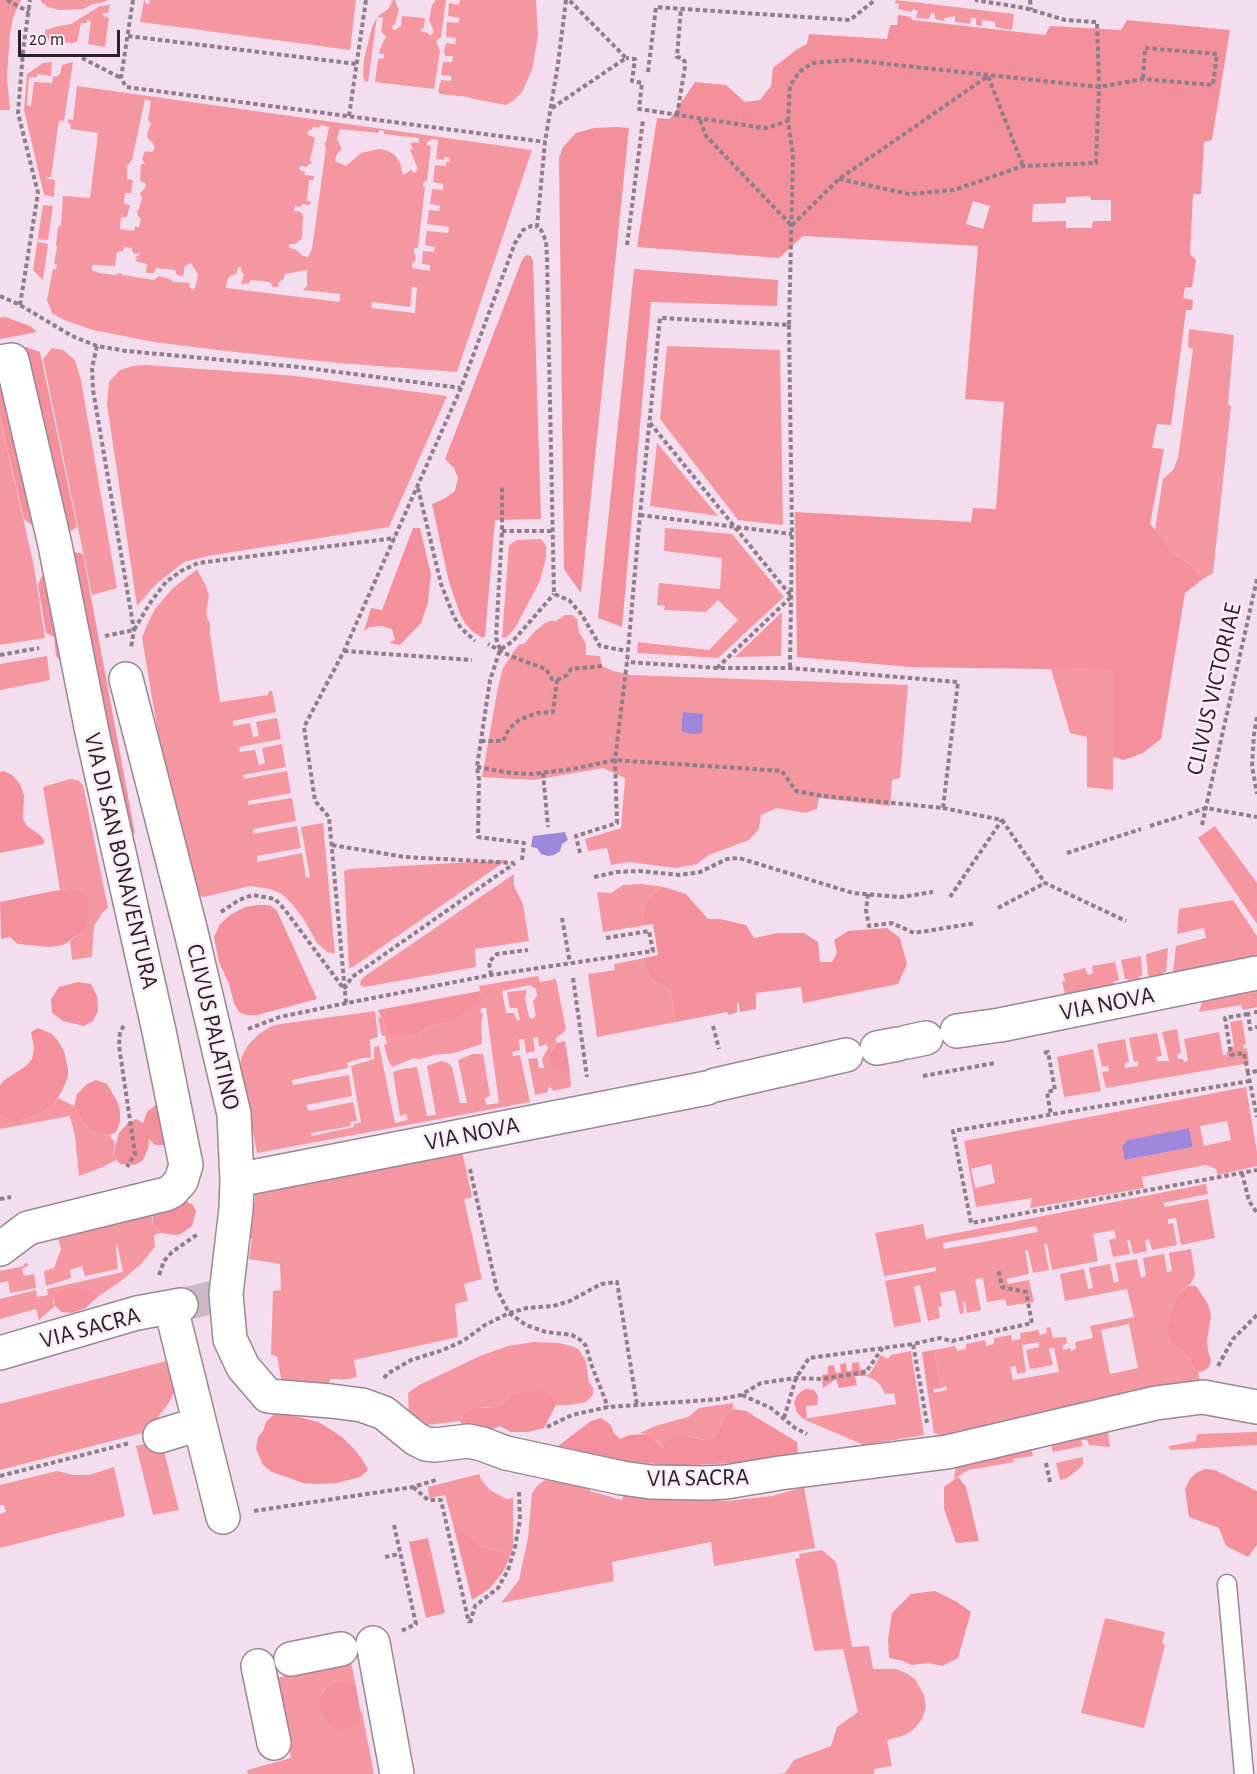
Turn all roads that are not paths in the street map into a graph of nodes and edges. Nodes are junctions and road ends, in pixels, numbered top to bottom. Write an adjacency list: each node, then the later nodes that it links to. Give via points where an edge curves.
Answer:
1 (0, 362): 5 (street, VIA DI SAN BONAVENTURA, via 12,360 55,545 186,1165 181,1181 166,1194 28,1228)
2 (126, 679): 4 (street, CLIVUS PALATINO, via 234,1114)
3 (1257, 973): 4 (street, VIA NOVA, via 902,1043)
4 (237, 1194): 7 (street, CLIVUS PALATINO, via 223,1295 230,1340 243,1367)
5 (0, 1249)
6 (0, 1353): 7 (street, VIA SACRA, via 137,1313 176,1307 183,1357)
7 (224, 1407): 8 (street, VIA SACRA, via 331,1401 362,1405 384,1413 426,1444 468,1441 595,1473 651,1482 705,1483 958,1449 1156,1403 1203,1397); 9 (street); 10 (street)
8 (1257, 1407)
9 (160, 1436)
10 (223, 1517)
11 (1227, 1584): 18 (lane)
12 (373, 1643): 17 (street)
13 (341, 1649): 14 (street)
14 (291, 1659)
15 (258, 1666): 16 (street)
16 (273, 1743)
17 (397, 1774)
18 (1244, 1774)

